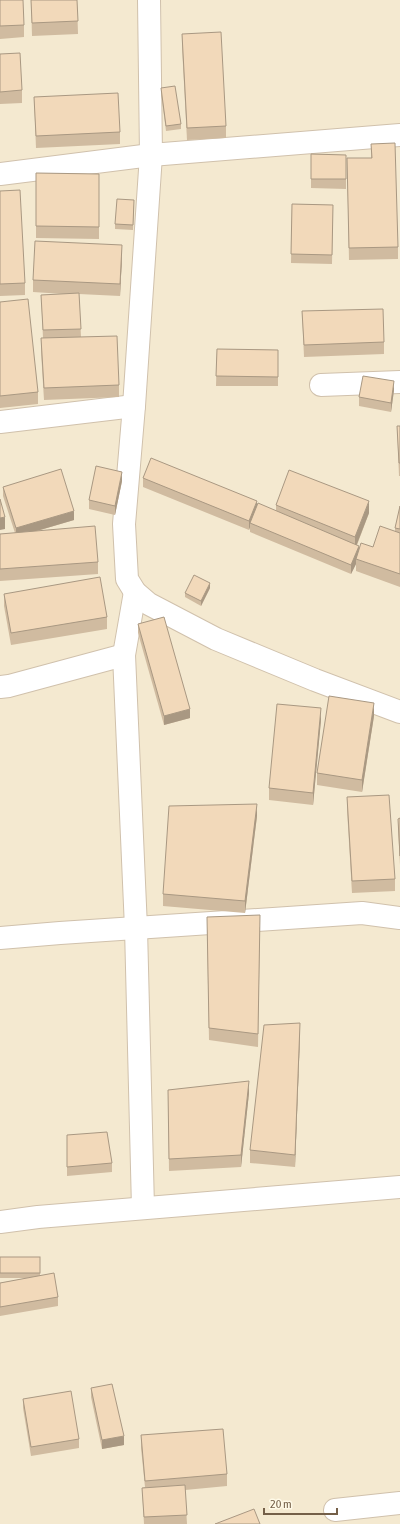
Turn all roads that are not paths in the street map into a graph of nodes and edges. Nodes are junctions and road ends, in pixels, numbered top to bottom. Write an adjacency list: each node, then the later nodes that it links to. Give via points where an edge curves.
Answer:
1 (149, 0): 3 (street)
2 (400, 135): 3 (street)
3 (151, 155): 4 (street); 7 (street)
4 (0, 174)
5 (400, 382): 6 (street)
6 (321, 385)
7 (134, 406): 8 (street); 9 (street, via 124,524 127,579)
8 (0, 422)
9 (135, 592): 10 (street); 12 (street, via 149,604 216,639)
10 (124, 655): 11 (street); 14 (street)
11 (0, 687)
12 (400, 712)
13 (400, 918): 14 (street, via 362,913)
14 (136, 928): 15 (street); 17 (street)
15 (0, 938)
16 (400, 1187): 17 (street)
17 (143, 1208): 18 (street)
18 (0, 1222)
19 (400, 1503): 20 (street)
20 (335, 1510)

